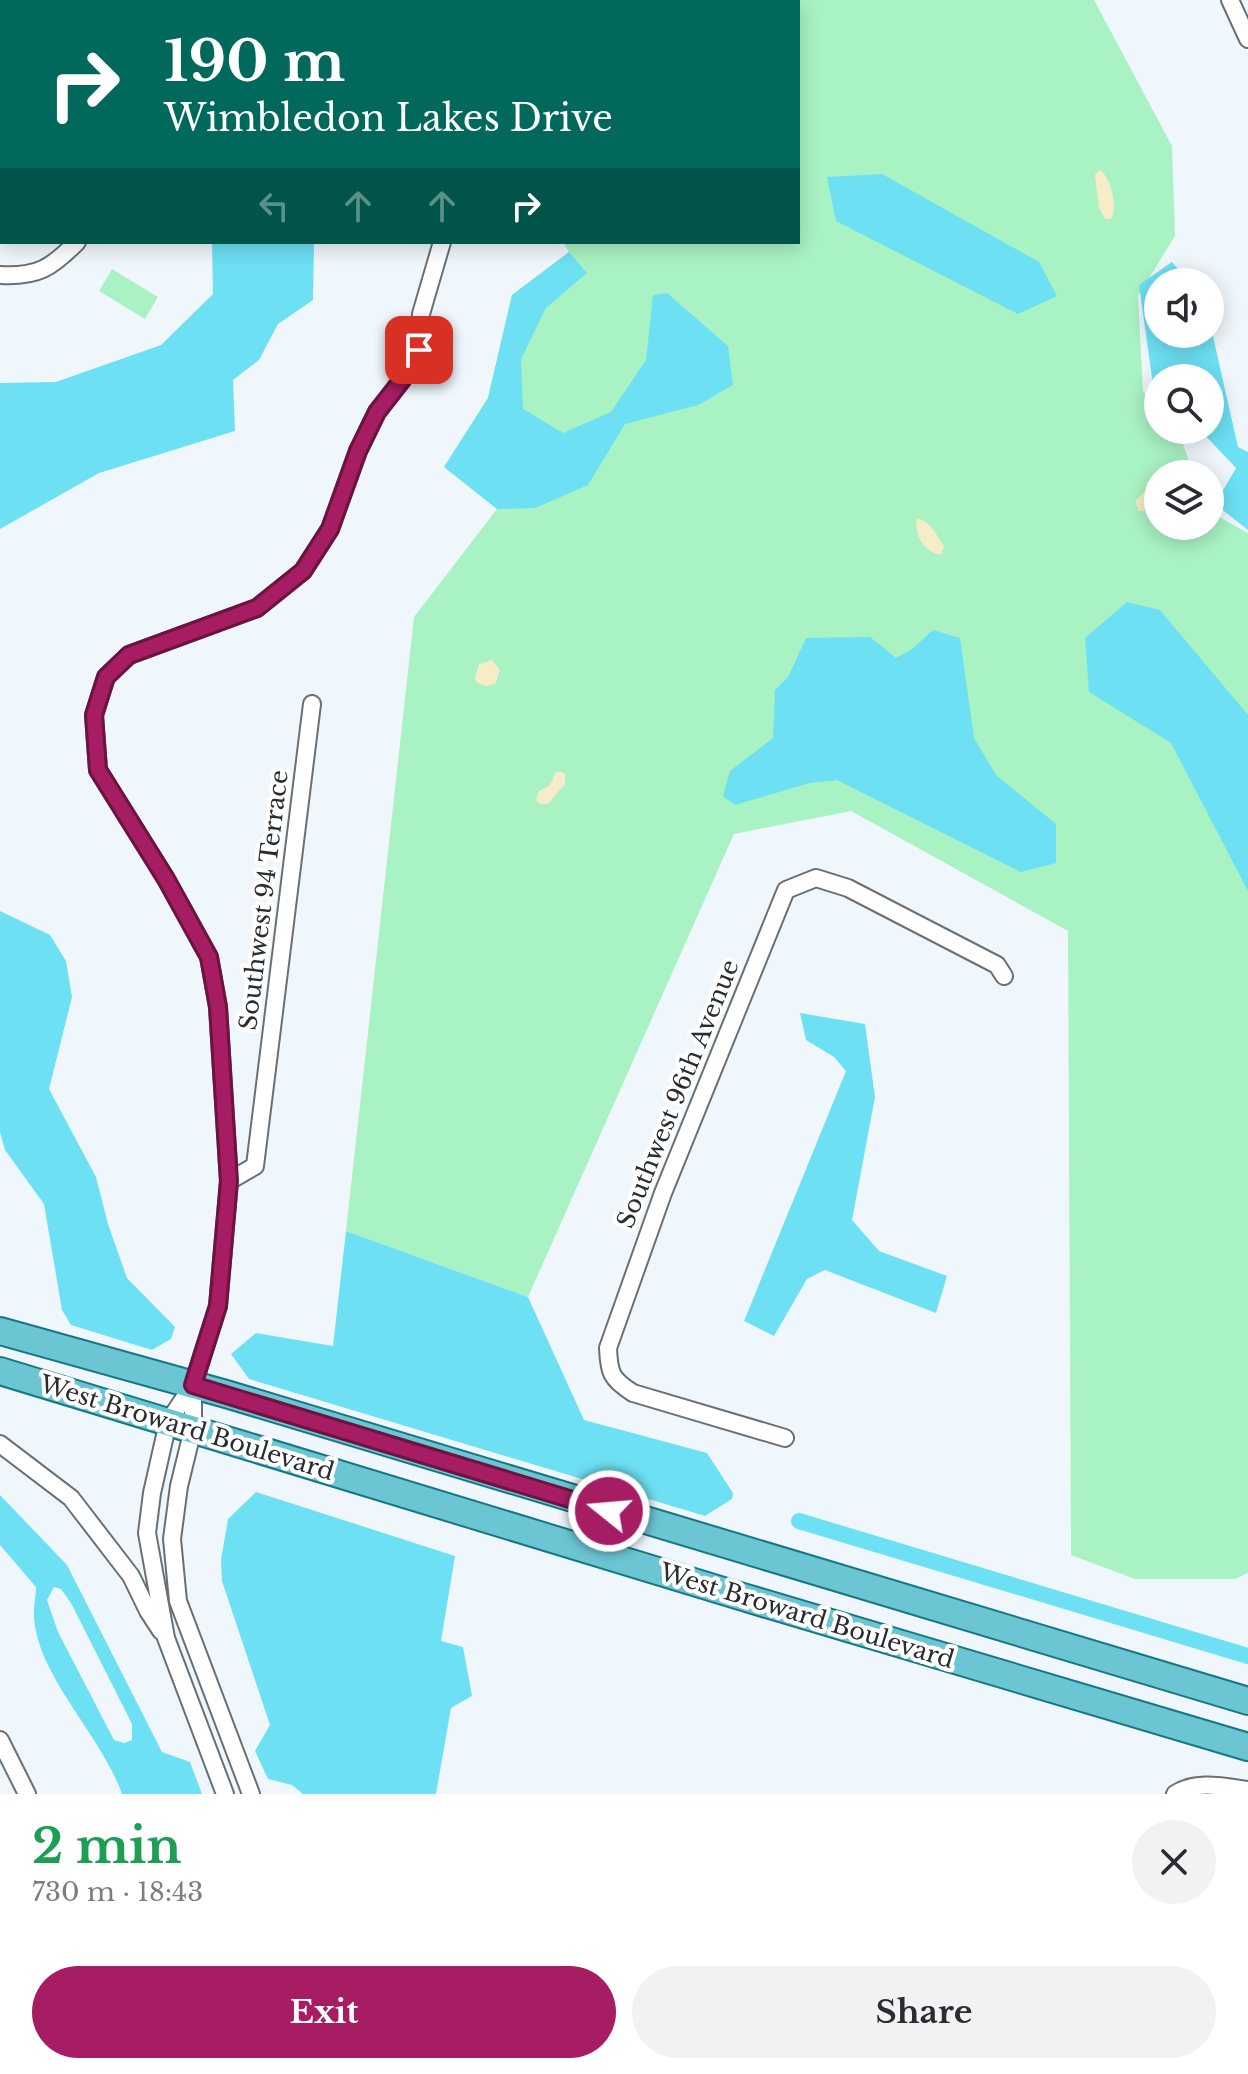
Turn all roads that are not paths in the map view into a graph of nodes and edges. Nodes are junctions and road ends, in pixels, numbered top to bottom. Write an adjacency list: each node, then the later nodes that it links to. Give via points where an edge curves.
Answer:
1 (1230, 0): 2 (street)
2 (1248, 39)
3 (75, 244): 5 (street, via 51,267 24,276)
4 (441, 244): 8 (street, via 421,314 419,350 377,412 330,529 303,571 257,608 129,655 106,677 94,715 98,770 209,957 218,1007)
5 (0, 275)
6 (312, 704): 8 (street, Southwest 94 Terrace, via 255,1166)
7 (1004, 976): 14 (street, Southwest 96th Avenue, via 997,965 848,888 816,878 786,890 663,1193 608,1348 609,1372 633,1393)
8 (229, 1181): 11 (street, via 218,1306)
9 (0, 1331): 11 (main road, West Broward Boulevard)
10 (0, 1371): 12 (main road, West Broward Boulevard)
11 (193, 1385): 12 (street); 13 (street); 17 (main road, West Broward Boulevard)
12 (168, 1422): 13 (main road, West Broward Boulevard); 16 (street, via 147,1533)
13 (193, 1429): 19 (main road, West Broward Boulevard); 23 (street, via 172,1539 178,1601)
14 (785, 1438)
15 (0, 1444): 16 (street, via 71,1498 131,1576)
16 (166, 1638): 22 (street)
17 (1248, 1701)
18 (0, 1740): 21 (street)
19 (1248, 1747)
20 (1248, 1790): 24 (street, via 1212,1785)
21 (27, 1794)
22 (225, 1794)
23 (251, 1794)
24 (1175, 1794)

